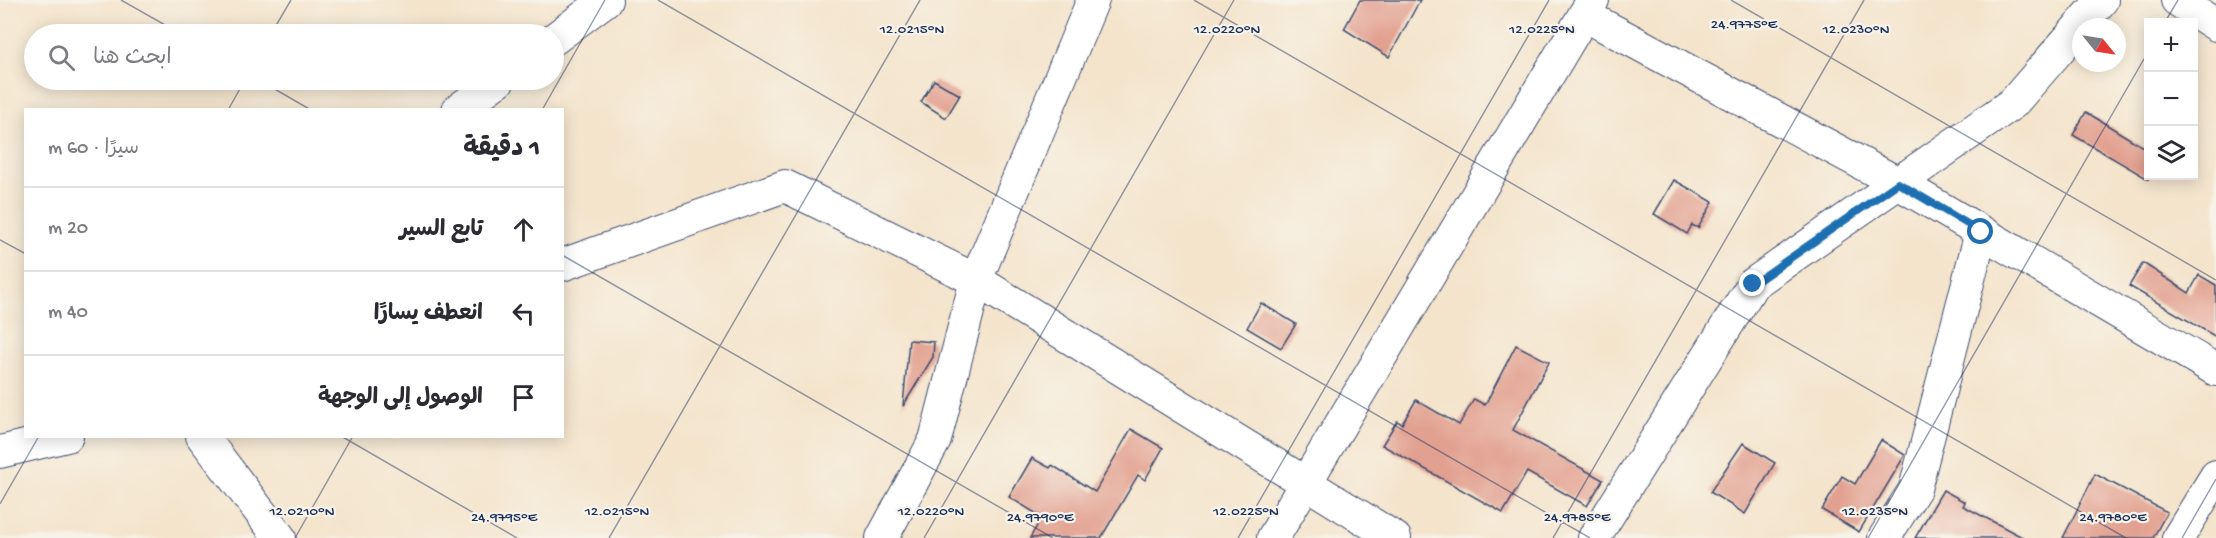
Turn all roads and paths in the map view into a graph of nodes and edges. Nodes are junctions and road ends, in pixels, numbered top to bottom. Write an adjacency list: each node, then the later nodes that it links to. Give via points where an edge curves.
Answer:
1 (606, 0): 7 (street)
2 (1093, 0): 13 (street)
3 (2102, 0): 10 (street, via 2013,104)
4 (2177, 0): 6 (street)
5 (1589, 8): 10 (street); 19 (street)
6 (2216, 25)
7 (564, 32)
8 (485, 90): 9 (street)
9 (461, 108)
10 (1898, 183): 11 (street); 24 (street, via 1753,284)
11 (1981, 232): 14 (street); 25 (street, via 1916,489)
12 (564, 264): 13 (street, via 784,186)
13 (976, 280): 19 (street); 21 (street, via 935,440)
14 (2216, 370)
15 (59, 438): 17 (street)
16 (204, 438): 20 (street)
17 (0, 452)
18 (2216, 476): 26 (street)
19 (1306, 482): 22 (street); 23 (street)
20 (280, 538)
21 (882, 538)
22 (1273, 538)
23 (1395, 538)
24 (1594, 538)
25 (1884, 538)
26 (2178, 538)

